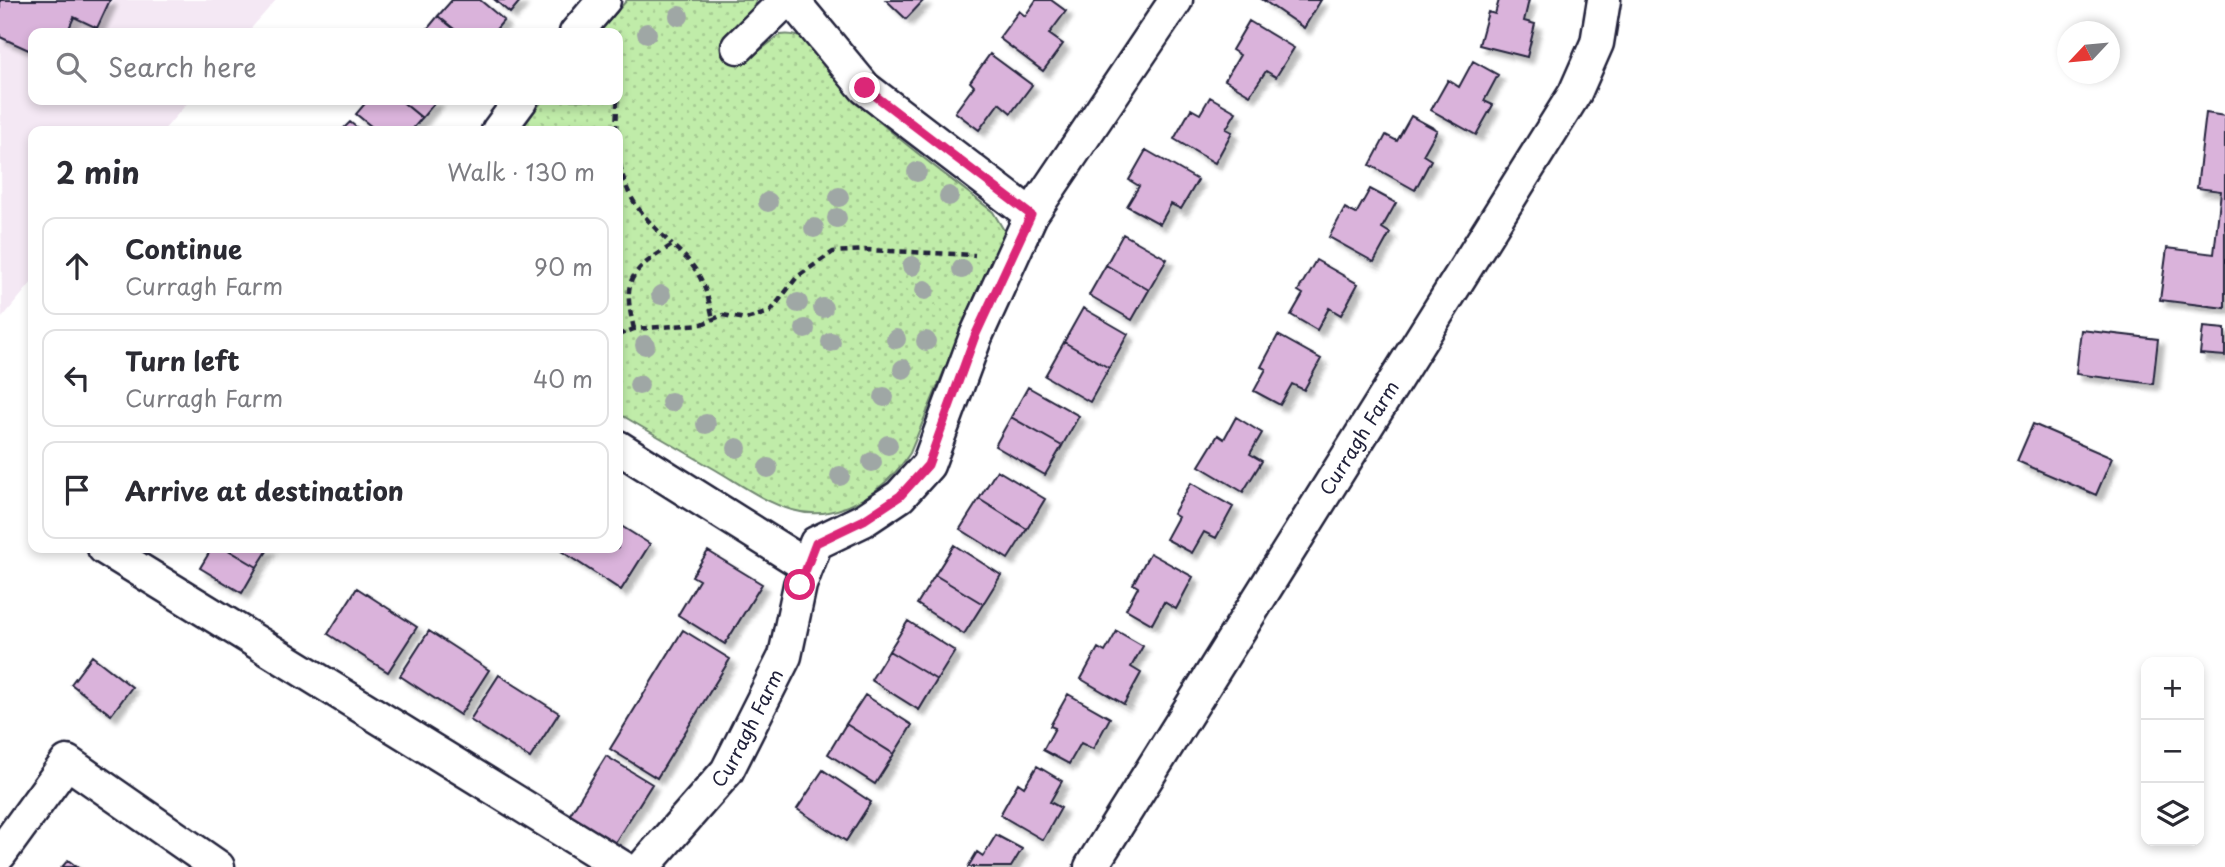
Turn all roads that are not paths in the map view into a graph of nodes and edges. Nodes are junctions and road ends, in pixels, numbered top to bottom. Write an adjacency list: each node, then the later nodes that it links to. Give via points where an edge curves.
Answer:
1 (604, 0): 6 (street)
2 (786, 0): 7 (street)
3 (792, 0): 10 (street, via 865,88)
4 (1176, 0): 10 (street, Curragh Farm)
5 (1604, 0): 18 (street, Curragh Farm, via 1597,43 1575,93)
6 (580, 28)
7 (738, 47)
8 (517, 105): 9 (street)
9 (502, 126)
10 (1031, 215): 13 (street, Curragh Farm, via 975,336 928,465 900,496 816,543)
11 (623, 450): 13 (street)
12 (112, 553): 16 (street)
13 (807, 566): 17 (street, Curragh Farm, via 785,656 727,771)
14 (0, 854): 15 (street, via 67,762)
15 (218, 867)
16 (622, 867)
17 (643, 867)
18 (1091, 867)

